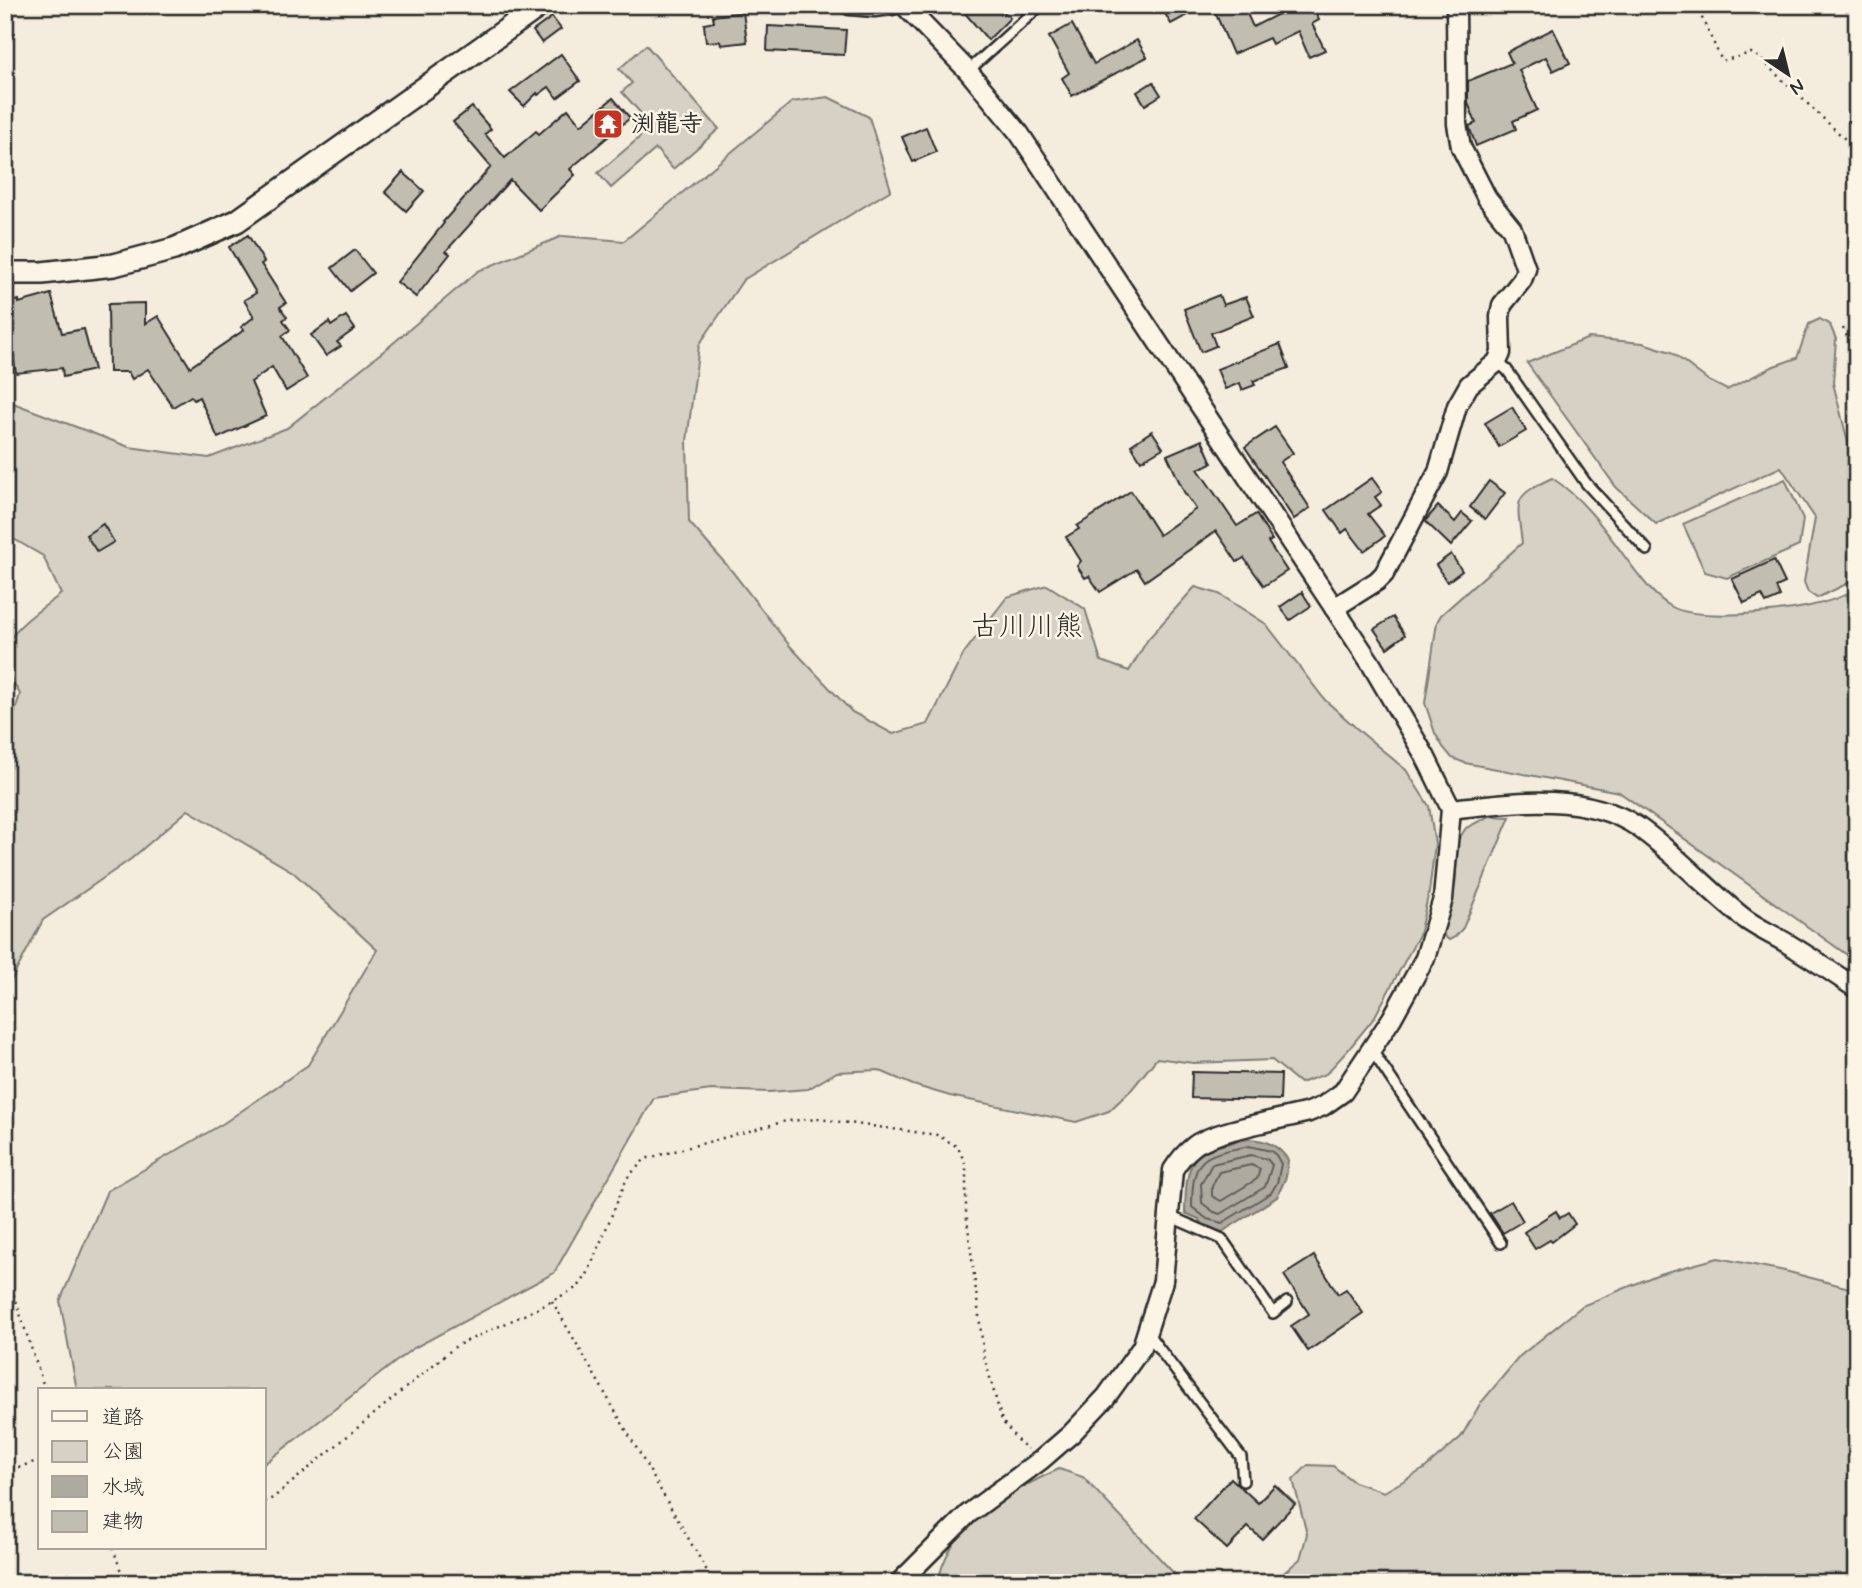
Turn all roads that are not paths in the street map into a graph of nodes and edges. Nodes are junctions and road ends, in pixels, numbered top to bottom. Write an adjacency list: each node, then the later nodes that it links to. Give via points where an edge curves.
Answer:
1 (541, 5): 8 (street, via 237,221 174,249 114,265)
2 (850, 5): 3 (street)
3 (892, 5)
4 (904, 5): 7 (street)
5 (1041, 5): 7 (lane)
6 (1456, 5): 9 (street, via 1461,148 1487,198 1512,229 1526,269 1502,305)
7 (968, 71): 11 (street, via 1019,133)
8 (5, 273)
9 (1497, 362): 10 (lane, via 1586,483); 11 (street, via 1469,386 1457,406 1438,472 1384,574)
10 (1647, 550)
11 (1334, 608): 12 (street, via 1370,662)
12 (1451, 809): 13 (street, via 1555,802 1616,815 1676,857 1741,916); 14 (street, via 1443,899 1428,949)
13 (1857, 989)
14 (1371, 1049): 15 (street, via 1343,1092 1324,1106 1196,1144 1174,1170); 16 (lane)
15 (1169, 1216): 17 (lane, via 1222,1239 1273,1313); 18 (street, via 1163,1281)
16 (1502, 1243)
17 (1287, 1302)
18 (1148, 1334): 19 (lane, via 1241,1457); 20 (street, via 1106,1397 1041,1460 968,1514)
19 (1243, 1481)
20 (899, 1583)

